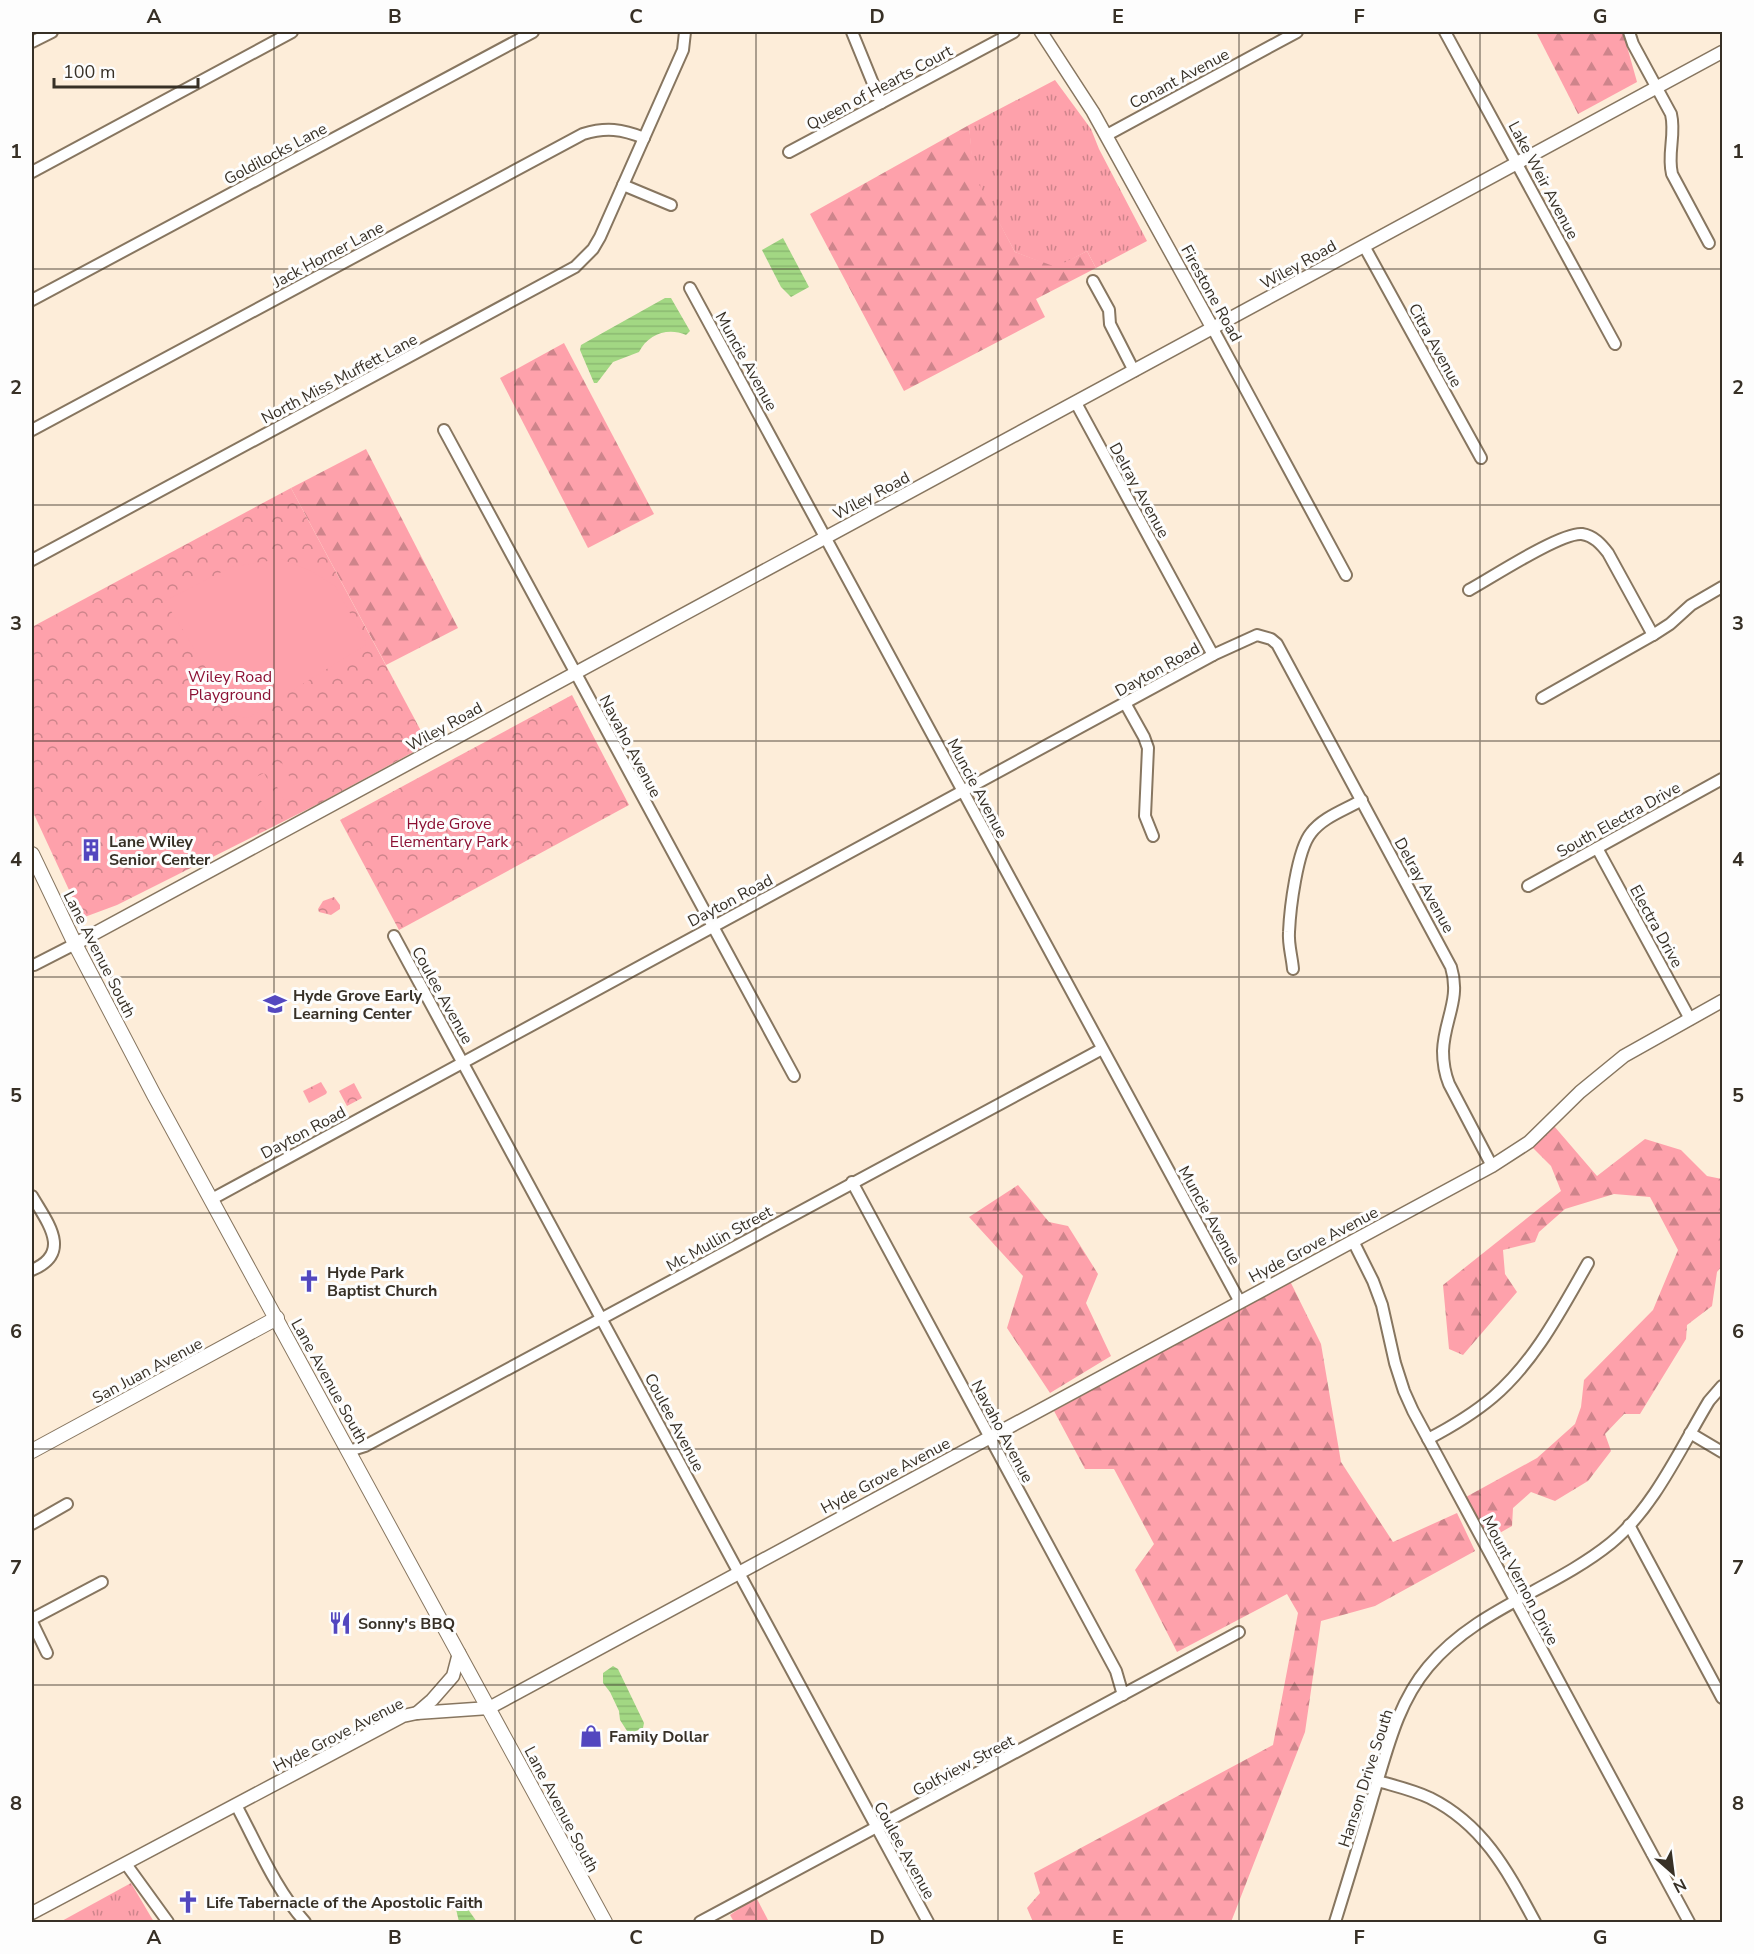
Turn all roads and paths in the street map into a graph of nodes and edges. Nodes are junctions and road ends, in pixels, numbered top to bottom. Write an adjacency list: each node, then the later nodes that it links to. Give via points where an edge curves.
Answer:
1 (52, 32): 11 (street)
2 (292, 32): 19 (street)
3 (533, 32): 26 (street, Goldilocks Lane)
4 (685, 32): 16 (street, North Miss Muffett Lane, via 683,50)
5 (852, 32): 14 (street)
6 (1014, 32): 14 (street, Queen of Hearts Court)
7 (1041, 32): 15 (street, Firestone Road)
8 (1297, 32): 15 (street, Conant Avenue)
9 (1445, 32): 18 (street, Lake Weir Avenue)
10 (1629, 32): 13 (street)
11 (32, 42)
12 (1722, 52): 13 (street, Wiley Road)
13 (1657, 87): 18 (street, Wiley Road); 22 (street, via 1674,125 1672,174)
14 (880, 103): 17 (street, Queen of Hearts Court)
15 (1107, 135): 27 (street, Firestone Road)
16 (644, 138): 20 (street, North Miss Muffett Lane); 31 (street, Jack Horner Lane, via 610,128 583,134)
17 (789, 152)
18 (1518, 163): 23 (street, Wiley Road); 28 (street, Lake Weir Avenue)
19 (32, 172)
20 (623, 185): 21 (street); 35 (street, North Miss Muffett Lane, via 593,249 575,267)
21 (671, 205)
22 (1709, 243)
23 (1364, 246): 27 (street, Wiley Road); 33 (street, Citra Avenue)
24 (1093, 281): 29 (street)
25 (690, 288): 34 (street, Muncie Avenue)
26 (32, 300)
27 (1213, 329): 29 (street, Wiley Road); 36 (street, Firestone Road)
28 (1616, 344)
29 (1134, 371): 30 (street, Wiley Road)
30 (1076, 403): 34 (street, Wiley Road); 41 (street, Delray Avenue)
31 (32, 430)
32 (444, 430): 42 (street, Navaho Avenue)
33 (1481, 458)
34 (826, 538): 42 (street, Wiley Road); 46 (street, Muncie Avenue)
35 (32, 560)
36 (1346, 574)
37 (1722, 587): 39 (street)
38 (1469, 590): 39 (street, via 1563,537 1583,534 1600,543 1608,553)
39 (1653, 635): 43 (street)
40 (1265, 636): 41 (street, Dayton Road, via 1249,637); 47 (street, Delray Avenue, via 1277,644)
41 (1213, 655): 44 (street, Dayton Road)
42 (575, 674): 52 (street, Navaho Avenue); 54 (street, Wiley Road)
43 (1542, 698)
44 (1125, 703): 46 (street, Dayton Road); 48 (street, via 1148,748 1145,816)
45 (1722, 779): 49 (street, South Electra Drive)
46 (963, 792): 52 (street, Dayton Road); 59 (street, Muncie Avenue)
47 (1362, 800): 56 (street, via 1320,823 1303,845 1288,934); 62 (street, Delray Avenue, via 1451,967 1456,988 1443,1050 1446,1075)
48 (1153, 837)
49 (1597, 848): 51 (street, South Electra Drive); 58 (street, Electra Drive)
50 (32, 854): 54 (main road, Lane Avenue South)
51 (1528, 886)
52 (712, 927): 60 (street, Dayton Road); 61 (street, Navaho Avenue)
53 (394, 936): 60 (street, Coulee Avenue)
54 (75, 944): 55 (street, Wiley Road); 65 (main road, Lane Avenue South)
55 (34, 965)
56 (1293, 969)
57 (1722, 1001): 58 (street, Hyde Grove Avenue)
58 (1690, 1019): 62 (street, Hyde Grove Avenue, via 1599,1074 1529,1142)
59 (1102, 1049): 63 (street, Mc Mullin Street); 69 (street, Muncie Avenue)
60 (463, 1063): 65 (street, Dayton Road); 71 (street, Coulee Avenue)
61 (794, 1076)
62 (1492, 1166): 66 (street, Hyde Grove Avenue)
63 (852, 1182): 71 (street, Mc Mullin Street); 74 (street, Navaho Avenue)
64 (32, 1196): 68 (street, via 55,1241 48,1260)
65 (212, 1199): 70 (main road, Lane Avenue South)
66 (1353, 1242): 69 (street, Hyde Grove Avenue); 75 (street, Mount Vernon Drive, via 1382,1305 1404,1391)
67 (1588, 1263): 75 (street, via 1548,1331 1516,1375 1474,1412)
68 (32, 1270)
69 (1240, 1302): 74 (street, Hyde Grove Avenue)
70 (277, 1318): 76 (main road, San Juan Avenue); 77 (main road, Lane Avenue South)
71 (602, 1318): 77 (street, Mc Mullin Street); 82 (street, Coulee Avenue)
72 (1722, 1386): 73 (street, Hanson Drive South, via 1708,1401)
73 (1690, 1433): 78 (street); 81 (street, Hanson Drive South)
74 (990, 1437): 82 (street, Hyde Grove Avenue); 89 (street, Navaho Avenue, via 1116,1671)
75 (1428, 1439): 84 (street, Mount Vernon Drive)
76 (32, 1451)
77 (350, 1452): 88 (main road, Lane Avenue South)
78 (1722, 1452)
79 (67, 1504): 80 (street)
80 (32, 1524)
81 (1629, 1525): 84 (street, Hanson Drive South, via 1576,1569); 90 (street)
82 (740, 1573): 91 (street, Hyde Grove Avenue); 95 (street, Coulee Avenue)
83 (102, 1582): 85 (street)
84 (1515, 1601): 93 (street, Hanson Drive South, via 1464,1632 1427,1668 1396,1721); 105 (street, Mount Vernon Drive)
85 (32, 1621): 87 (street)
86 (1239, 1632): 89 (street, Golfview Street)
87 (47, 1653)
88 (459, 1653): 91 (main road, Lane Avenue South); 92 (street, via 453,1676)
89 (1123, 1695): 95 (street, Golfview Street)
90 (1722, 1698)
91 (489, 1708): 92 (street, Hyde Grove Avenue); 100 (main road, Lane Avenue South)
92 (417, 1713): 94 (street, Hyde Grove Avenue, via 375,1730)
93 (1378, 1781): 103 (street, Hanson Drive South); 104 (street, via 1431,1799 1473,1828 1499,1858)
94 (236, 1805): 96 (street, Hyde Grove Avenue); 99 (street, via 278,1884)
95 (877, 1829): 101 (street, Golfview Street); 102 (street, Coulee Avenue)
96 (126, 1864): 97 (street, Hyde Grove Avenue); 98 (street)
97 (32, 1913)
98 (168, 1923)
99 (305, 1923)
100 (605, 1923)
101 (700, 1923)
102 (928, 1923)
103 (1335, 1923)
104 (1535, 1923)
105 (1689, 1923)

